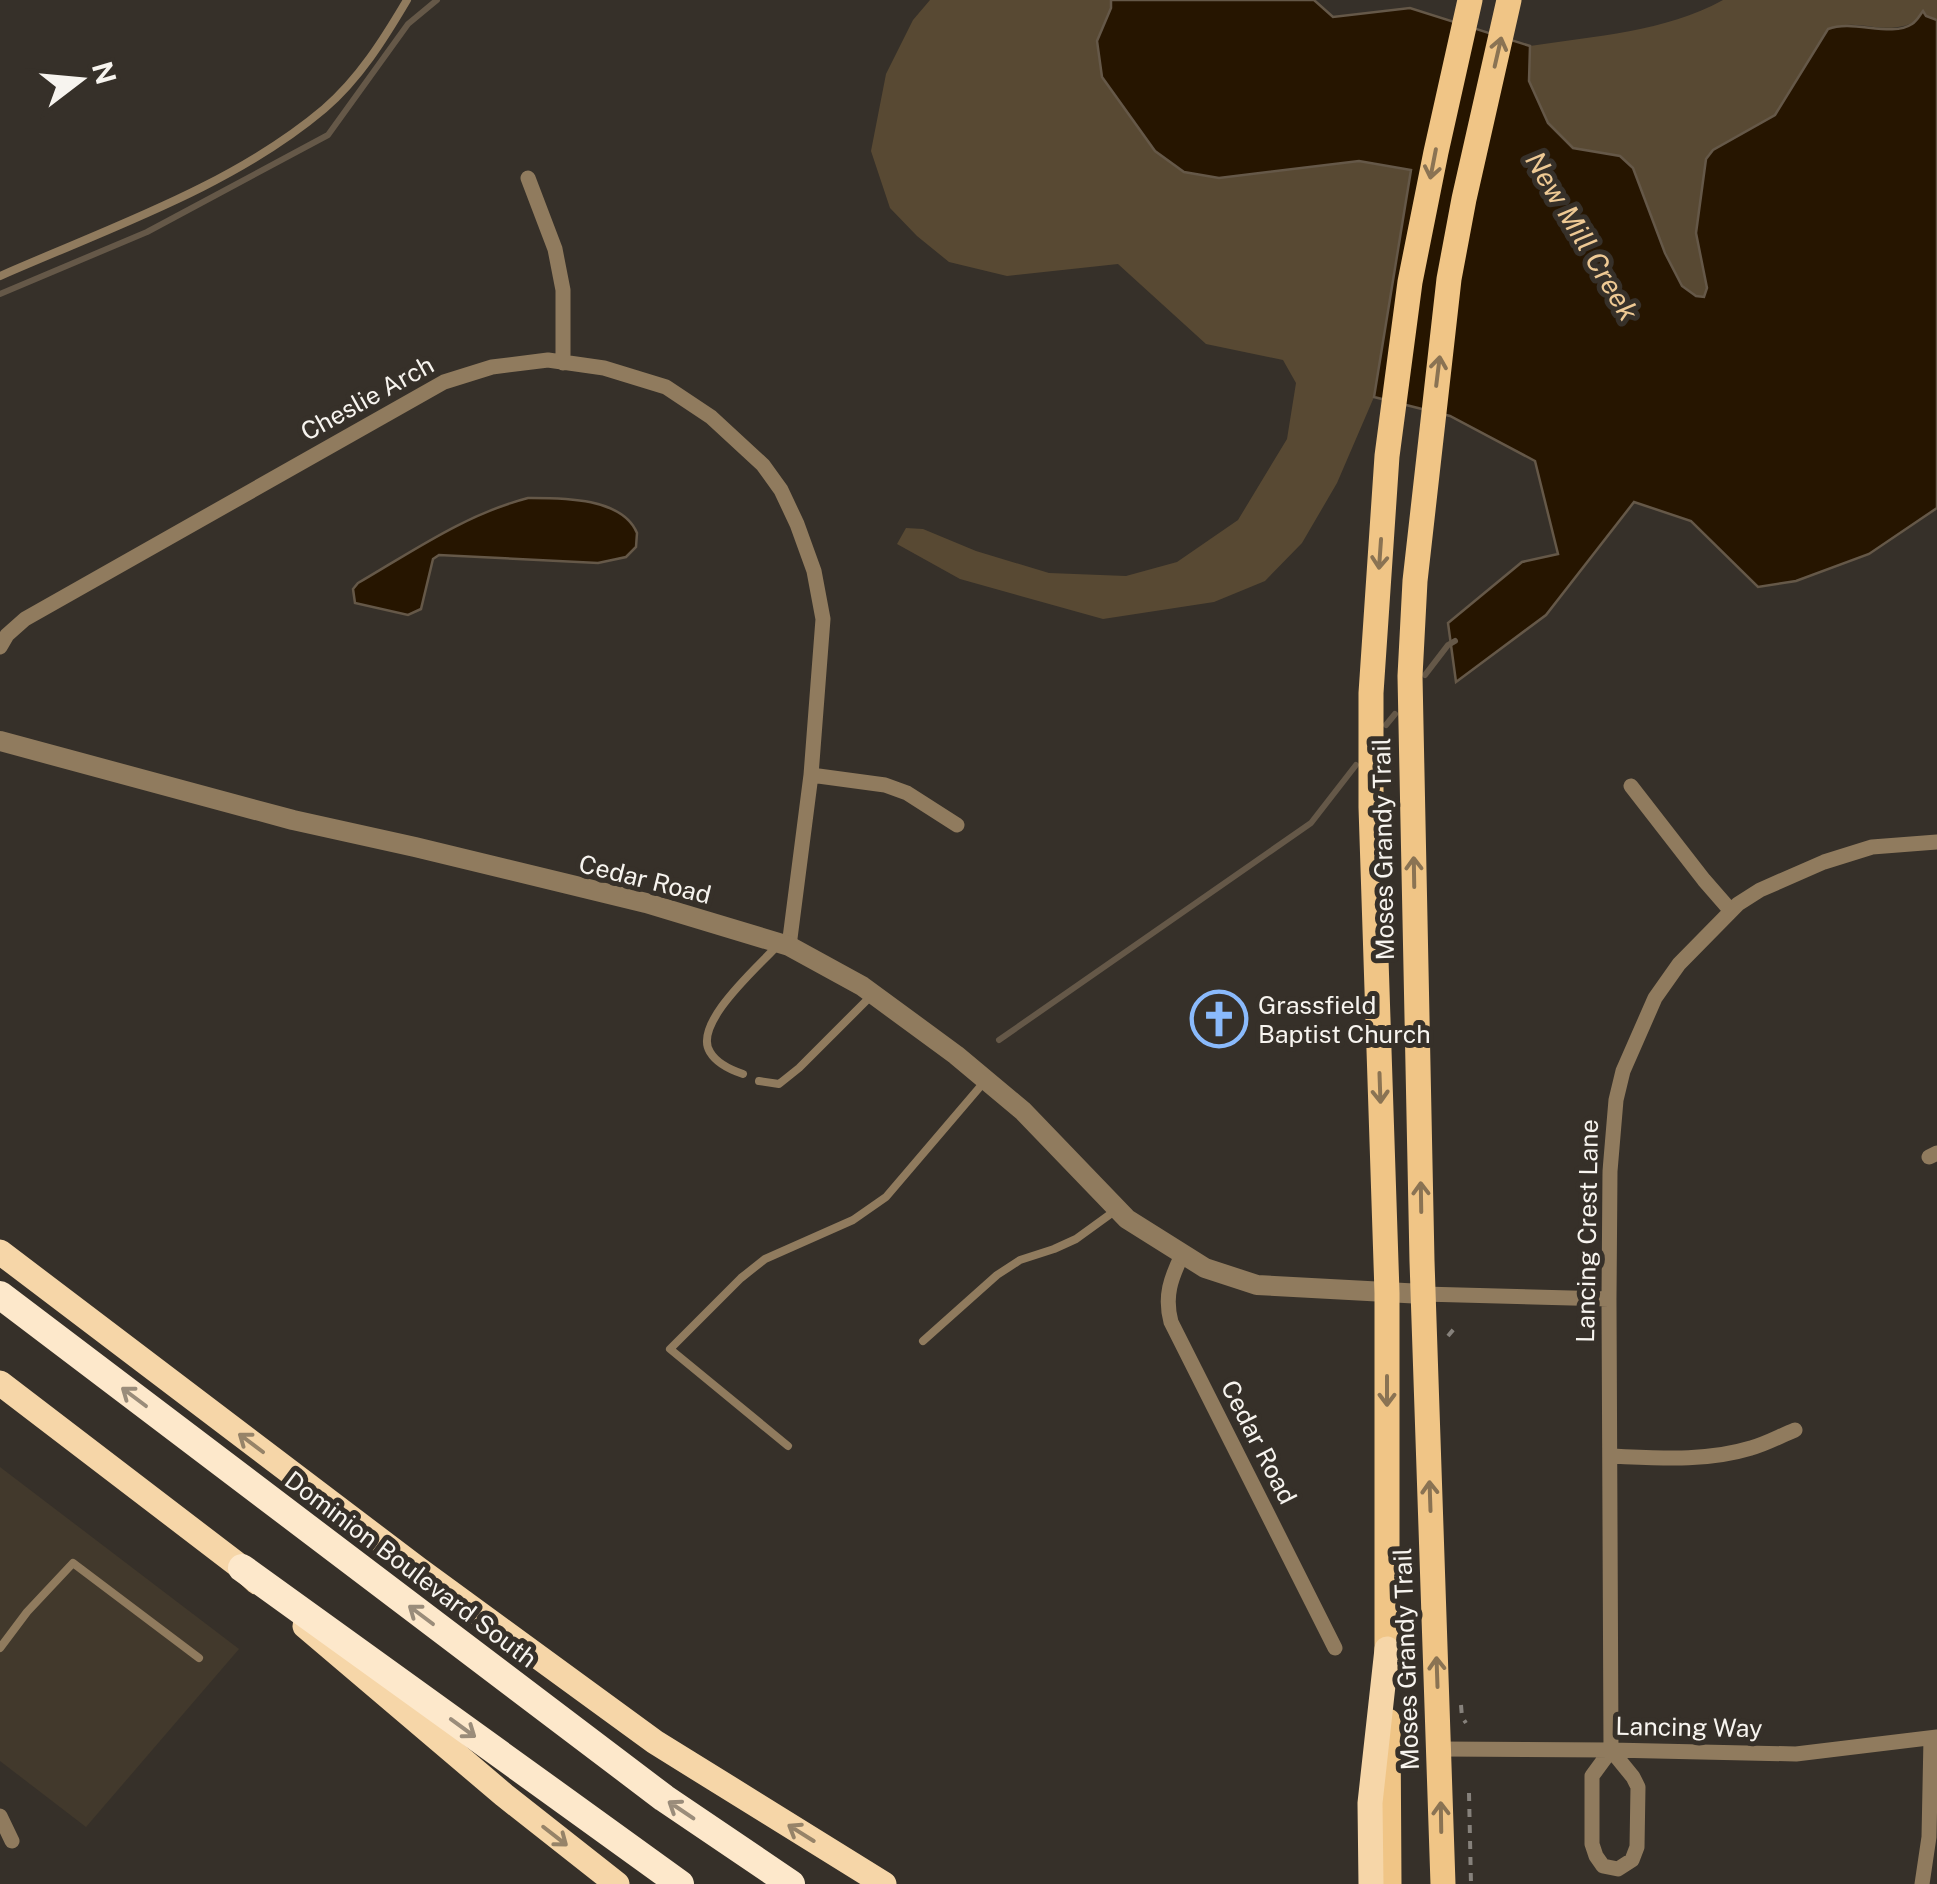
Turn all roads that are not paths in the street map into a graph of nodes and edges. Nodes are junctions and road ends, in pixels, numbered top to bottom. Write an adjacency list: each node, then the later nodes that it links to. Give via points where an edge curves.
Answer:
1 (406, 0): 5 (lane, via 378,49 327,106 272,149)
2 (1470, 0): 22 (main road, Moses Grandy Trail, one-way to 22, via 1410,282 1387,456 1371,693)
3 (1510, 0): 23 (main road, Moses Grandy Trail, one-way to 3, via 1410,676 1415,581 1450,279)
4 (528, 178): 6 (street, via 563,290)
5 (0, 276)
6 (563, 362): 7 (street, Cheslie Arch, via 492,367 444,382 25,620); 9 (street, Cheslie Arch, via 666,388 711,417 780,490 814,571 823,619)
7 (0, 647)
8 (0, 742): 14 (street, Cedar Road, via 632,900)
9 (811, 775): 11 (street, via 907,792); 14 (street, Cheslie Arch)
10 (1631, 786): 13 (street)
11 (957, 824)
12 (1937, 842): 13 (street, Lancing Crest Lane, via 1872,848 1824,862)
13 (1731, 910): 25 (street, Lancing Crest Lane, via 1655,998 1623,1071 1612,1132)
14 (784, 945): 15 (street, Cedar Road); 16 (lane, via 710,1024 709,1052)
15 (874, 994): 17 (street, Cedar Road); 18 (lane, via 800,1068 779,1084)
16 (743, 1074)
17 (985, 1080): 19 (street, Cedar Road); 29 (lane, via 886,1198 854,1220 764,1259 670,1349)
18 (760, 1081)
19 (1117, 1209): 21 (street, Cedar Road); 26 (lane, via 1076,1239 997,1275)
20 (0, 1252): 44 (highway, one-way to 20, via 655,1742)
21 (1182, 1255): 22 (street, Cedar Road, via 1257,1285); 33 (street, Cedar Road, via 1167,1298 1171,1322)
22 (1387, 1293): 23 (street, Cedar Road); 34 (main road, Moses Grandy Trail, one-way to 34)
23 (1423, 1294): 25 (street); 37 (main road, Moses Grandy Trail, one-way to 23)
24 (0, 1295): 43 (highway, Dominion Boulevard South, one-way to 24, via 664,1798)
25 (1608, 1300): 30 (street, Lancing Crest Lane)
26 (923, 1340)
27 (0, 1384): 31 (highway)
28 (1795, 1430): 30 (street, via 1710,1457)
29 (788, 1446)
30 (1611, 1456): 38 (street, Lancing Crest Lane)
31 (242, 1568): 41 (highway, one-way to 41, via 504,1795); 42 (highway, one-way to 42)
32 (0, 1648): 35 (lane, via 73,1563)
33 (1335, 1648)
34 (1387, 1649): 45 (highway, via 1370,1803); 46 (main road, Moses Grandy Trail)
35 (199, 1658)
36 (1934, 1738): 38 (street, Lancing Way, via 1796,1754); 48 (street)
37 (1440, 1750): 38 (street, Lancing Way); 47 (main road, Moses Grandy Trail, one-way to 37)
38 (1611, 1750): 38 (street, via 1638,1788 1637,1847 1618,1869 1603,1866 1592,1844 1592,1776)
39 (0, 1816): 40 (street)
40 (12, 1841)
41 (618, 1884)
42 (680, 1884)
43 (791, 1884)
44 (884, 1884)
45 (1371, 1884)
46 (1389, 1884)
47 (1442, 1884)
48 (1922, 1884)

